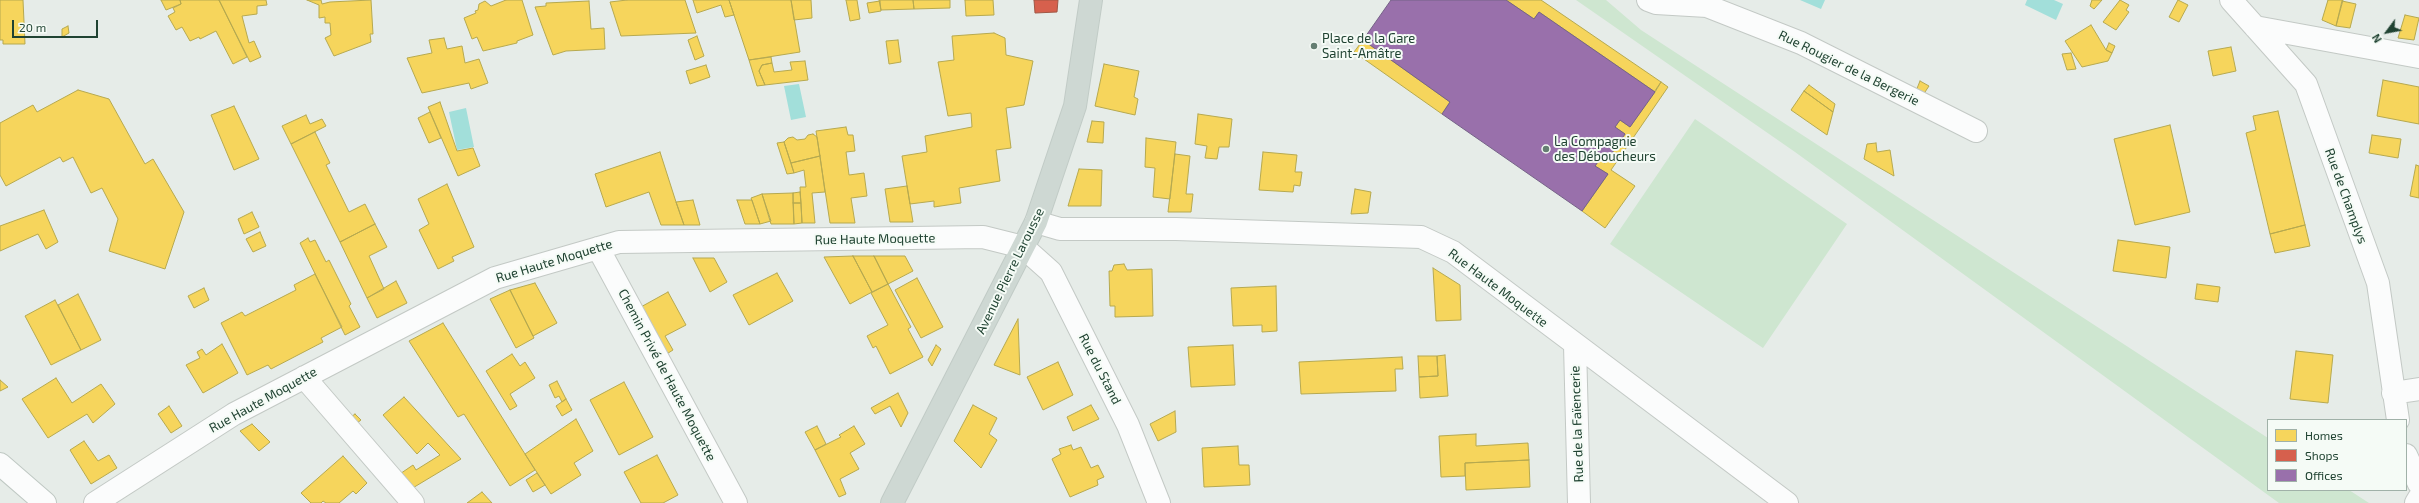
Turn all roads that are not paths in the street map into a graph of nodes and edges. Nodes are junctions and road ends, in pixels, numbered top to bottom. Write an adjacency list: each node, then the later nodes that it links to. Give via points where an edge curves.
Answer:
1 (1091, 0): 7 (main road, Avenue Pierre Larousse, via 1075,106)
2 (1648, 0): 6 (street, Rue Rougier de la Bergerie, via 1656,3 1707,6 1801,42)
3 (2231, 0): 4 (street, Rue de Champlys)
4 (2255, 27): 5 (street); 13 (street, Rue de Champlys, via 2306,84 2378,283)
5 (2419, 57)
6 (1976, 131)
7 (1036, 222): 8 (main road, Avenue Pierre Larousse); 10 (street, Rue Haute Moquette, via 1060,229 1176,229 1421,237 1453,252)
8 (1022, 247): 9 (street, Rue Haute Moquette, via 983,237 619,242); 23 (main road, Avenue Pierre Larousse); 24 (street, Rue du Stand, via 1051,272 1128,424)
9 (598, 248): 11 (street, Rue Haute Moquette, via 495,278); 22 (street, Chemin Privé de Haute Moquette)
10 (1574, 345): 25 (street, Rue de la Faïencerie); 26 (street, Rue Haute Moquette)
11 (304, 377): 20 (street, Rue Haute Moquette, via 234,414); 21 (street)
12 (2419, 389): 13 (street)
13 (2393, 393): 14 (street, Rue de Champlys)
14 (2398, 419)
15 (2407, 457): 17 (street)
16 (0, 464): 19 (street)
17 (2419, 484)
18 (2419, 498): 27 (street)
19 (45, 503)
20 (95, 503)
21 (414, 503)
22 (736, 503)
23 (892, 503)
24 (1159, 503)
25 (1579, 503)
26 (1787, 503)
27 (2416, 503)

